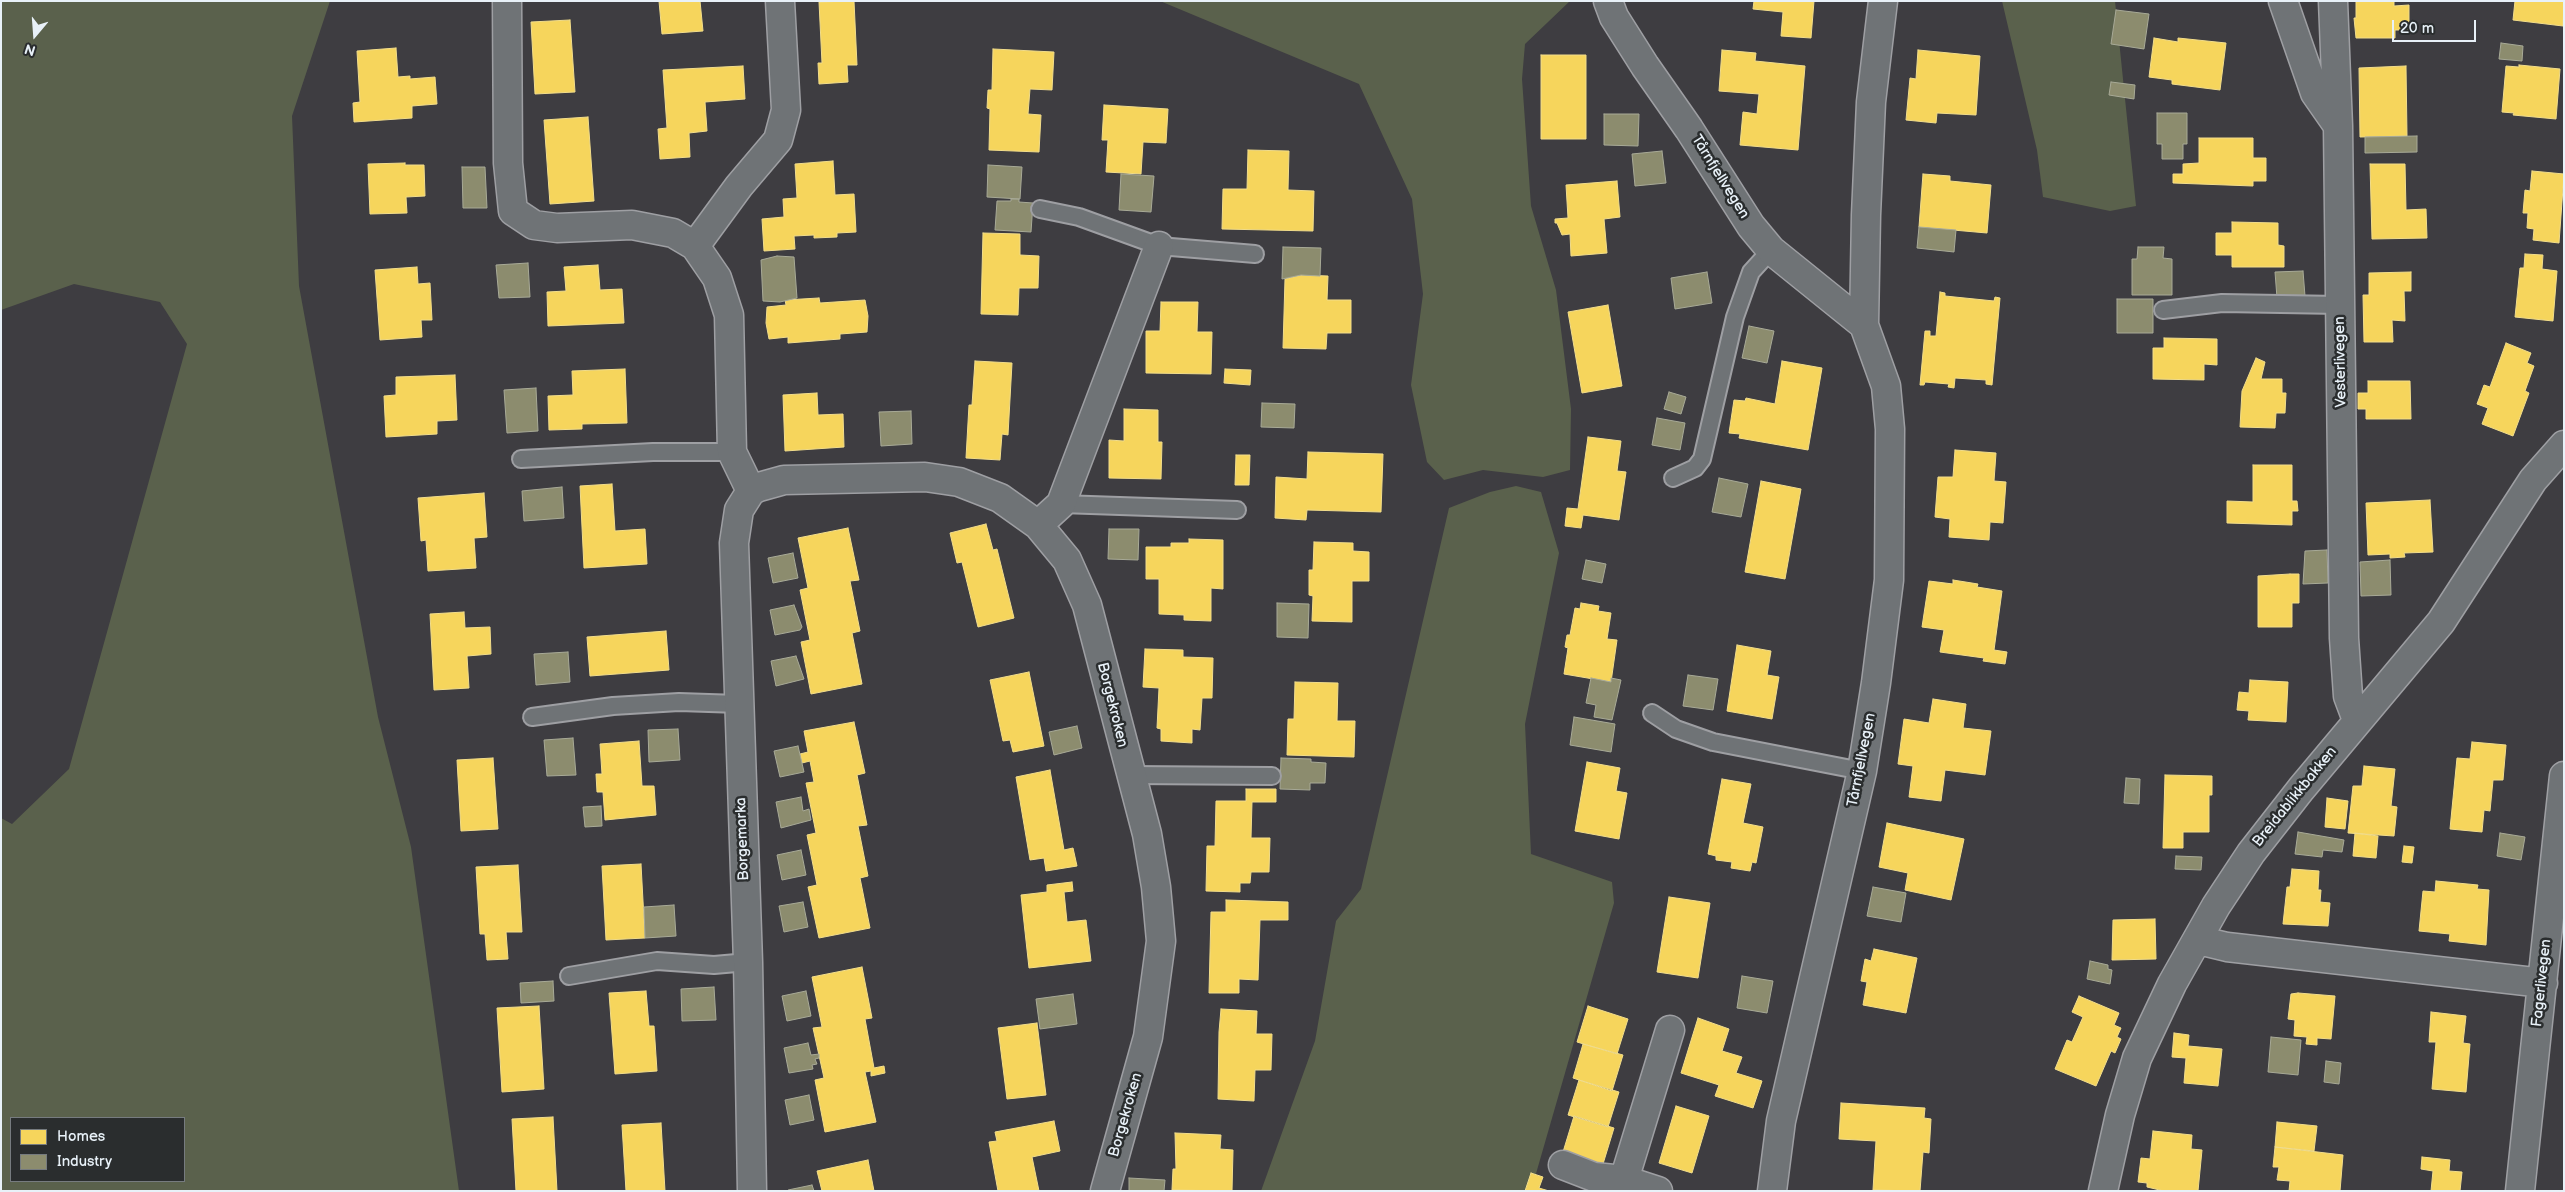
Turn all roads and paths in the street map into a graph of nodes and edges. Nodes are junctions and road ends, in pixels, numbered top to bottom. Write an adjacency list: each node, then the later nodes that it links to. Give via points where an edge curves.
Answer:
1 (506, 1): 9 (street, via 508,163 513,211 534,225 557,228 632,225 673,234)
2 (780, 1): 9 (street, via 786,110 778,140)
3 (1608, 1): 11 (street, Tårnfjellvegen, via 1614,17 1645,66 1750,226)
4 (1883, 1): 15 (street, Tårnfjellvegen, via 1871,102)
5 (2283, 1): 7 (street, via 2315,93)
6 (2333, 1): 7 (street, Vesterlivegen)
7 (2338, 126): 13 (street, Vesterlivegen)
8 (1040, 209): 10 (lane, via 1079,217)
9 (695, 246): 17 (street, via 717,278 729,315)
10 (1159, 246): 12 (lane); 21 (street)
11 (1771, 250): 15 (street, Tårnfjellvegen); 19 (lane, via 1752,272 1735,316 1702,459 1695,468)
12 (1255, 254)
13 (2340, 305): 14 (lane, via 2222,303); 27 (street, Vesterlivegen, via 2344,638 2348,696)
14 (2163, 310)
15 (1864, 325): 28 (street, Tårnfjellvegen, via 1886,386 1891,496 1889,580)
16 (2564, 445): 27 (street, Breidablikkbakken, via 2533,480 2441,622)
17 (732, 452): 18 (lane, via 653,452); 20 (street)
18 (520, 459)
19 (1673, 478)
20 (752, 491): 23 (street, Borgekroken, via 784,480 925,477 959,482 1000,498); 24 (street, Borgemarka, via 739,510 734,535)
21 (1061, 504): 22 (lane); 23 (street)
22 (1237, 510)
23 (1038, 525): 29 (street, Borgekroken, via 1067,560 1087,605)
24 (739, 704): 26 (lane, via 679,702 613,706); 33 (street, Borgemarka)
25 (1652, 713): 28 (lane, via 1676,729 1713,742)
26 (532, 717)
27 (2357, 720): 32 (street, Breidablikkbakken, via 2251,854 2216,906)
28 (1862, 771): 42 (street, Tårnfjellvegen, via 1781,1122)
29 (1130, 775): 30 (lane); 40 (street, Borgekroken, via 1147,834 1156,887 1160,942 1148,1037)
30 (1272, 776)
31 (2564, 776): 35 (street, Fagerlivegen)
32 (2198, 940): 35 (street, via 2227,947); 43 (street, Breidablikkbakken, via 2172,984 2137,1058)
33 (748, 962): 34 (lane, via 657,962); 39 (street, Borgemarka)
34 (569, 976)
35 (2543, 983): 44 (street, Fagerlivegen)
36 (1670, 1030): 38 (street)
37 (1563, 1165): 38 (street, via 1594,1177)
38 (1624, 1180): 41 (street)
39 (752, 1191)
40 (1106, 1191)
41 (1658, 1191)
42 (1772, 1191)
43 (2103, 1191)
44 (2520, 1191)

